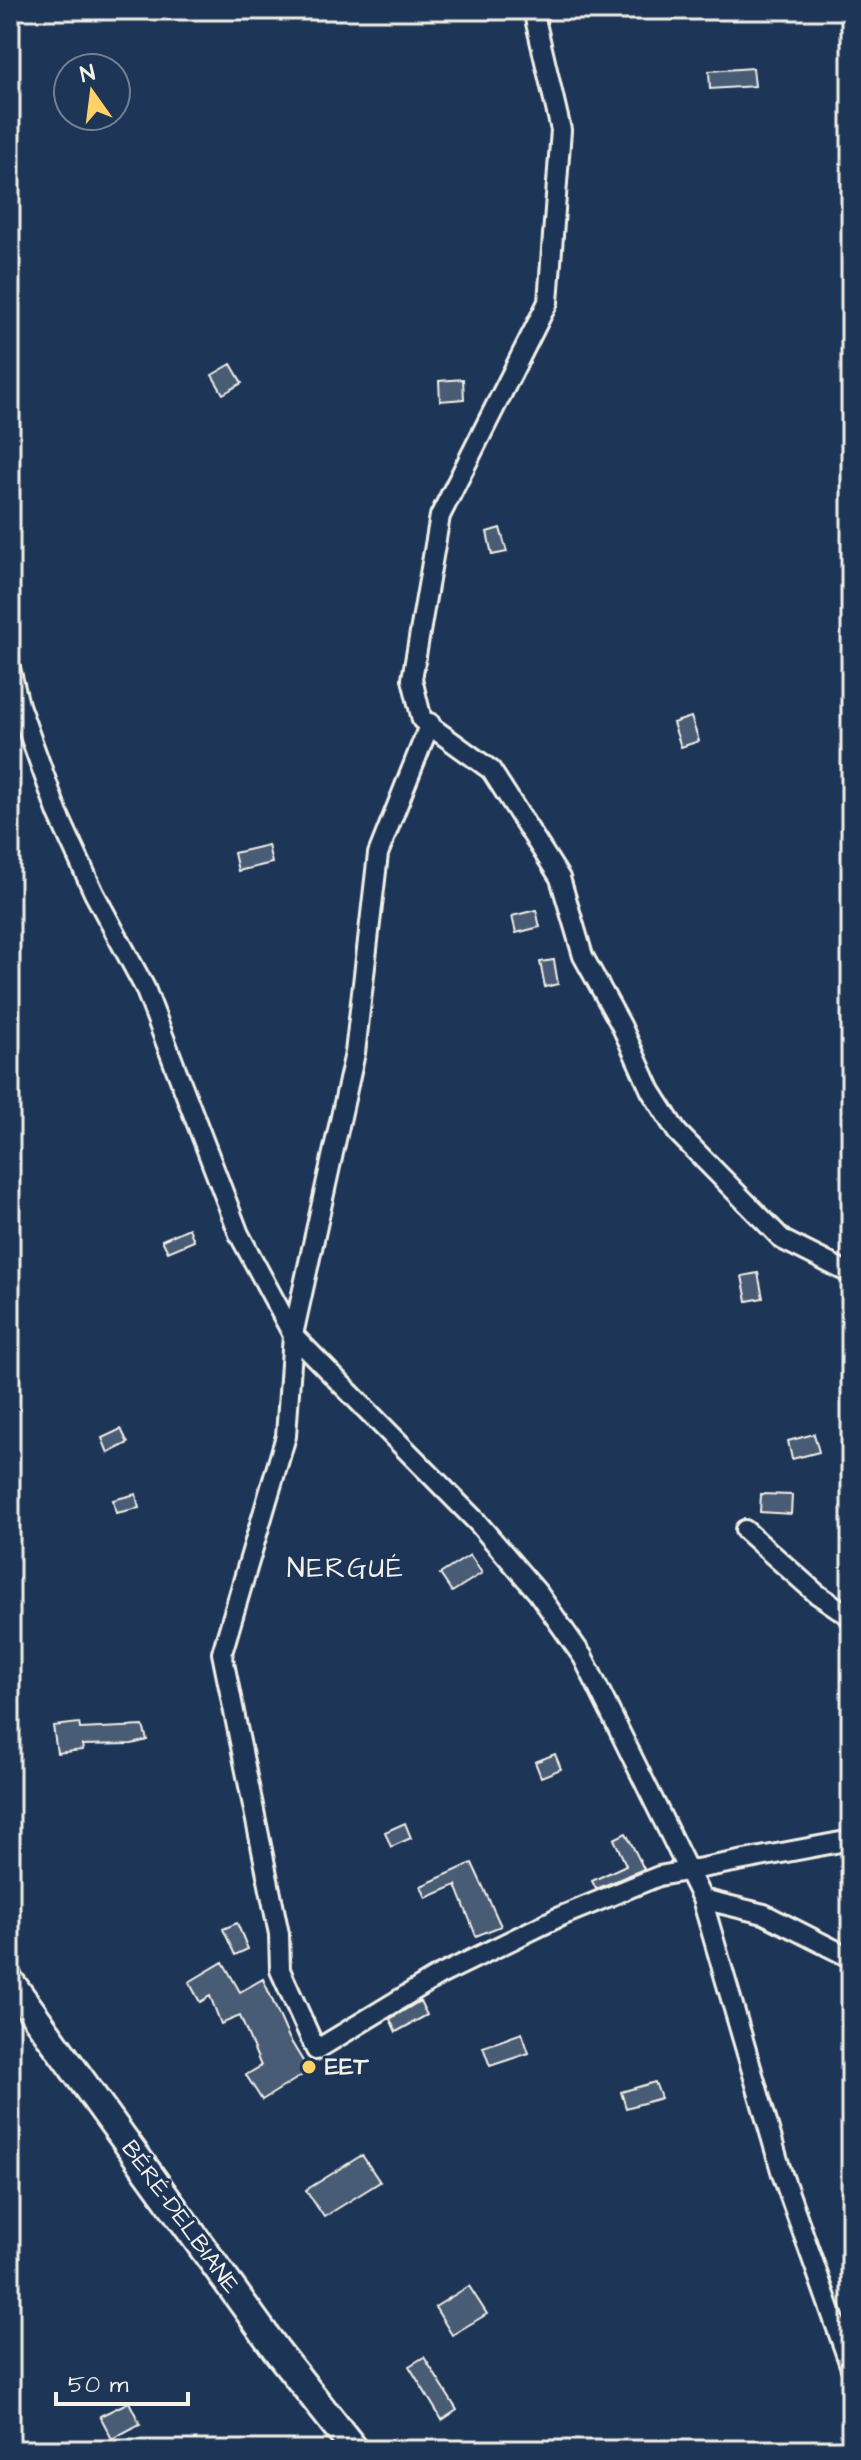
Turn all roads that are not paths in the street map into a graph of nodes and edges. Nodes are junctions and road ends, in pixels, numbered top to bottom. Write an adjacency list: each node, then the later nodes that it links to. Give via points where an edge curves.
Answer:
1 (533, 10): 3 (street, via 561,130 548,302 440,516 412,679 422,720)
2 (10, 668): 5 (street, via 58,814 145,988 239,1234)
3 (430, 723): 4 (street, via 491,770 560,878 583,956 677,1132 783,1240); 5 (street, via 378,854 355,1053)
4 (851, 1274)
5 (293, 1335): 9 (street, via 477,1522 538,1593 583,1657); 9 (street, via 286,1436 222,1653 279,1934 280,1970 316,2050 438,1976 546,1923 659,1876)
6 (745, 1530): 7 (street)
7 (851, 1617)
8 (851, 1840): 9 (street)
9 (685, 1871): 10 (street)
10 (702, 1899): 11 (street, via 764,1914); 13 (street, via 782,2174)
11 (851, 1958)
12 (10, 1981): 14 (street, BÉRÉ-DELBIANE, via 277,2351)
13 (851, 2368)
14 (355, 2450)

